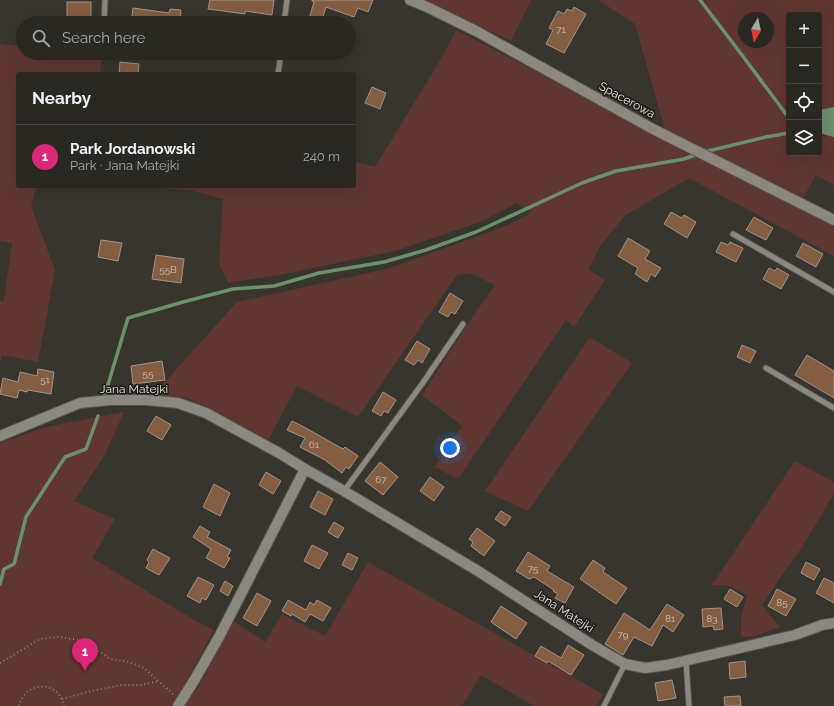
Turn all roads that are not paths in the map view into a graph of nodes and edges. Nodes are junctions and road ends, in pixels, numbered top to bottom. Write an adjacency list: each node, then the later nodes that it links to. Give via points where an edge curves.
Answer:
1 (105, 0): 5 (lane)
2 (287, 0): 6 (lane)
3 (410, 0): 4 (street, Spacerowa)
4 (428, 3): 9 (street, Spacerowa, via 651,128)
5 (104, 16)
6 (285, 16)
7 (280, 60): 8 (lane)
8 (278, 72)
9 (834, 220)
10 (733, 234): 11 (lane)
11 (834, 292)
12 (463, 324): 17 (lane)
13 (766, 368): 14 (lane)
14 (834, 408)
15 (0, 436): 16 (street, Jana Matejki, via 80,403 139,400 178,403 206,413)
16 (305, 469): 17 (street, Jana Matejki); 21 (street, via 219,637)
17 (344, 491): 20 (street, Jana Matejki, via 478,571)
18 (834, 623): 19 (street, Jana Matejki)
19 (686, 661): 20 (street, Jana Matejki, via 645,668); 23 (lane)
20 (625, 664): 22 (lane)
21 (179, 704)
22 (604, 706)
23 (689, 706)

